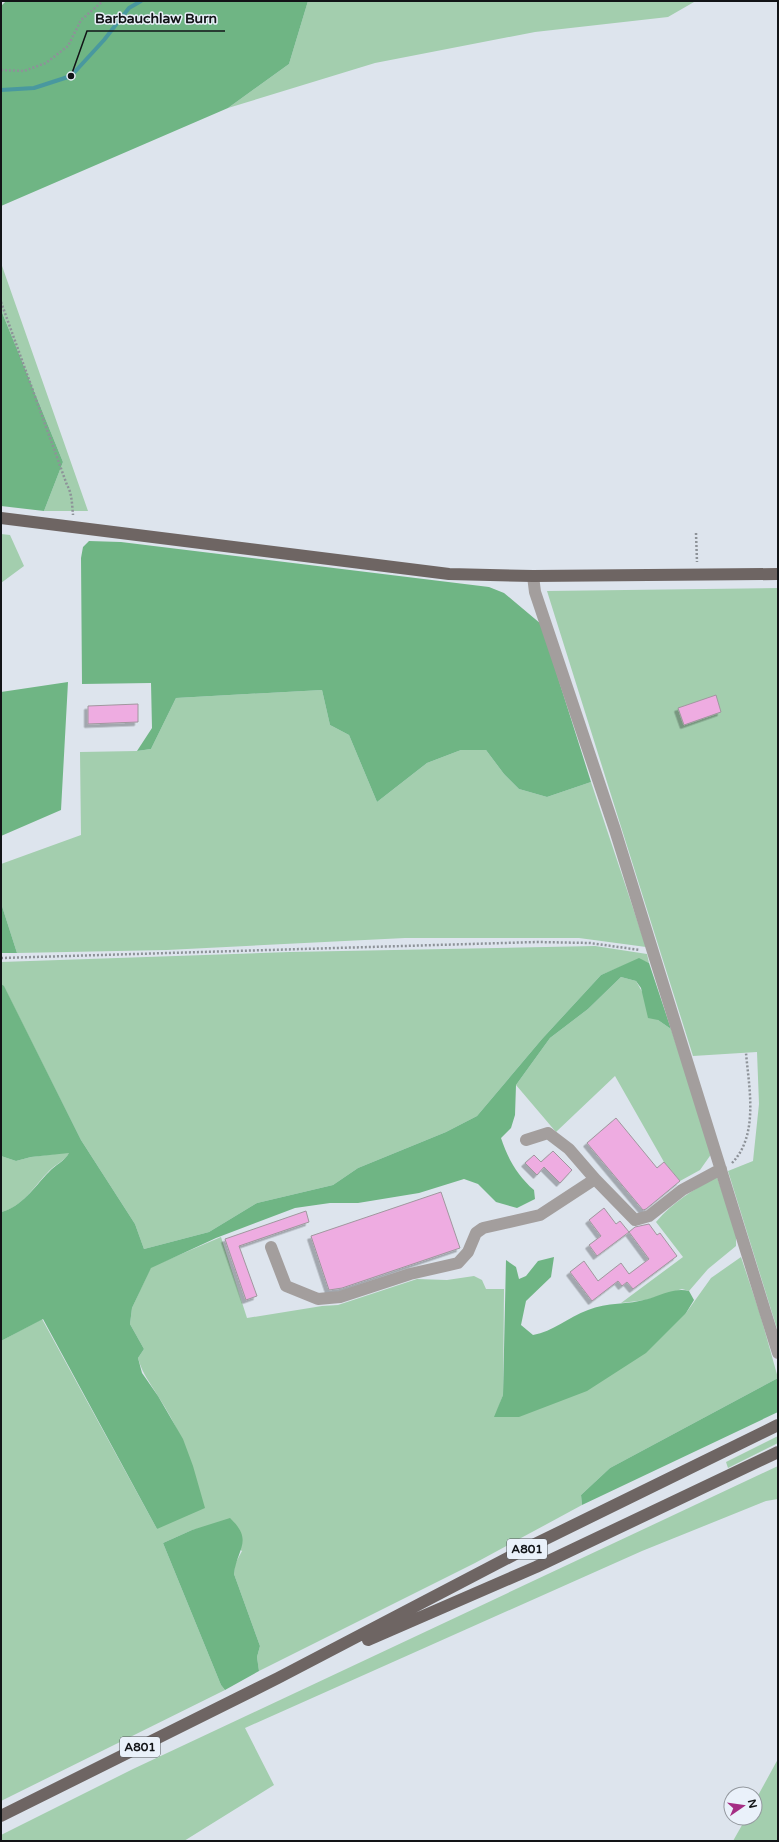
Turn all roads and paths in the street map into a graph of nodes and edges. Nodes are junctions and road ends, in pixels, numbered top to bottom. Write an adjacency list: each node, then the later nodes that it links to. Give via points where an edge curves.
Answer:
1 (103, 1): 2 (path, via 81,20 68,46 46,63 24,71)
2 (1, 70)
3 (1, 302): 5 (path, via 71,491)
4 (1, 518): 5 (main road)
5 (73, 526): 9 (main road, via 449,574)
6 (696, 533): 8 (path, via 697,560)
7 (778, 574): 8 (main road)
8 (694, 575): 9 (main road)
9 (533, 576): 10 (lane, via 535,592)
10 (652, 949): 11 (path, via 639,950 590,942 537,942); 14 (lane)
11 (1, 958)
12 (746, 1053): 14 (path, via 751,1111 744,1145 733,1162)
13 (526, 1140): 15 (lane, via 548,1133 569,1149)
14 (721, 1169): 15 (lane, via 682,1190 649,1216 635,1220); 17 (lane)
15 (595, 1179): 16 (lane, via 540,1215 483,1228 476,1233 468,1252 458,1262 410,1274 340,1297 318,1299 286,1286)
16 (271, 1247)
17 (778, 1353)
18 (778, 1425): 20 (main road, A801, via 525,1549)
19 (778, 1452): 20 (main road, A801, via 536,1567)
20 (278, 1678): 21 (main road, A801)
21 (1, 1816)

